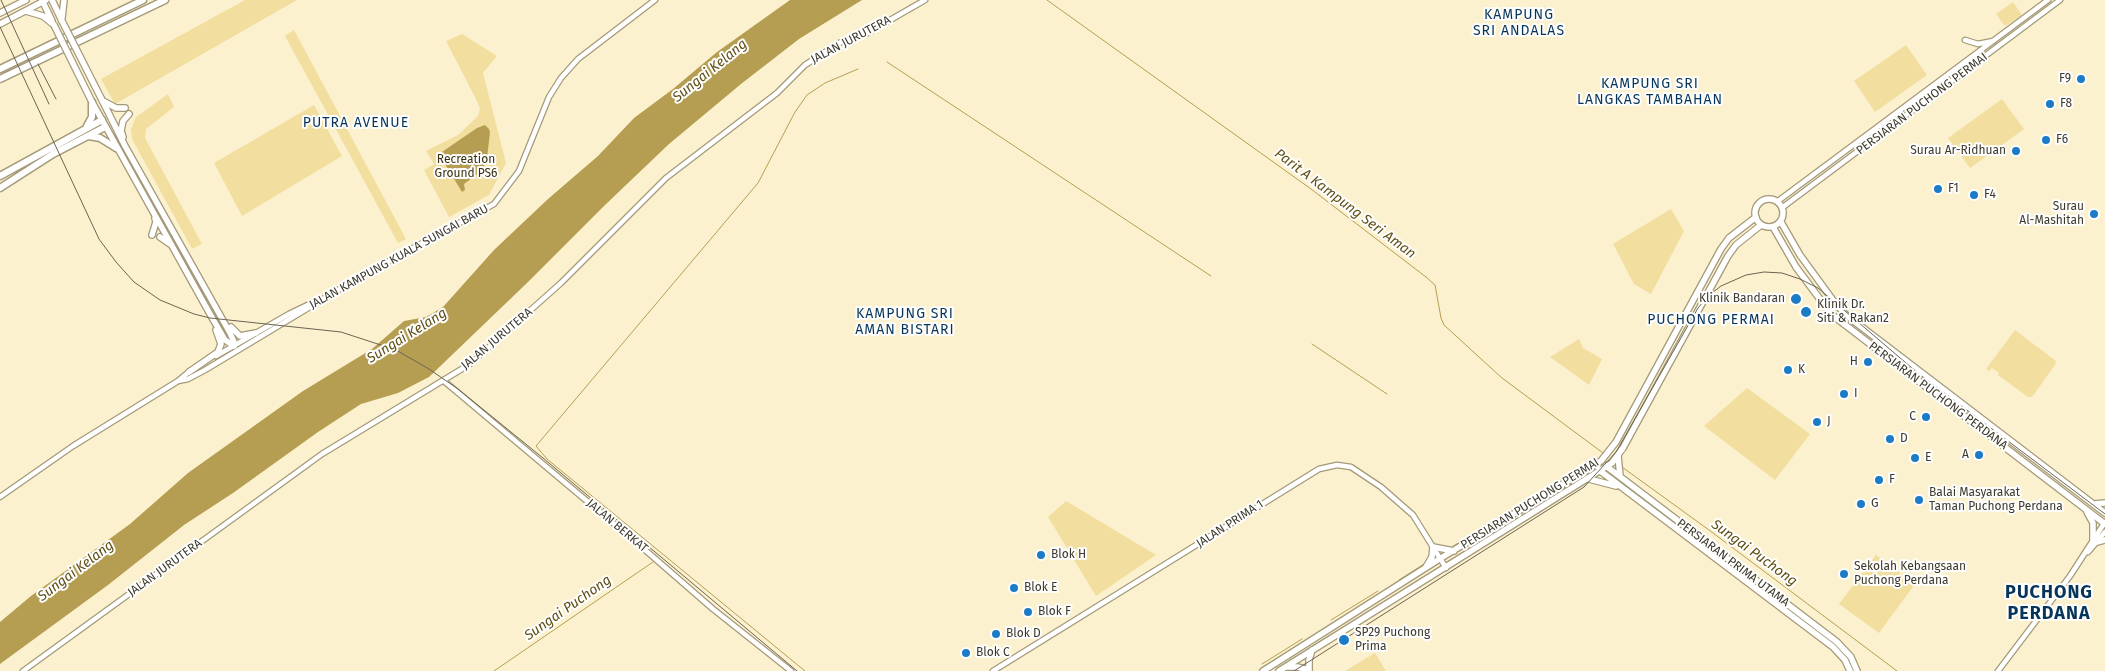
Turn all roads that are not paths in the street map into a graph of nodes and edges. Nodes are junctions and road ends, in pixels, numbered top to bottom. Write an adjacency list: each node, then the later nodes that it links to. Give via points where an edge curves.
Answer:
1 (19, 0): 12 (main road)
2 (26, 0): 12 (main road)
3 (44, 0): 13 (main road); 18 (main road)
4 (52, 0): 16 (main road)
5 (64, 0): 16 (main road)
6 (143, 0): 25 (highway)
7 (165, 0): 26 (highway)
8 (654, 0): 49 (street, JALAN KAMPUNG KUALA SUNGAI BARU, via 578,59 561,78 549,97 519,172 494,204)
9 (925, 0): 58 (street, JALAN JURUTERA, via 864,35 841,42 805,65 777,93 666,178 495,344)
10 (2048, 0): 14 (street, PERSIARAN PUCHONG PERMAI)
11 (2060, 0): 19 (street, PERSIARAN PUCHONG PERMAI)
12 (12, 7): 15 (main road)
13 (26, 11): 17 (main road); 18 (main road, via 42,16)
14 (2032, 12): 19 (street); 20 (street, PERSIARAN PUCHONG PERMAI)
15 (0, 13)
16 (62, 21): 27 (main road, bridge)
17 (0, 24)
18 (54, 25): 28 (main road, bridge)
19 (2020, 30): 20 (street); 22 (street, PERSIARAN PUCHONG PERMAI)
20 (1996, 39): 21 (street, via 1978,44); 23 (street, PERSIARAN PUCHONG PERMAI)
21 (1965, 40)
22 (1998, 47): 23 (street); 24 (street, PERSIARAN PUCHONG PERMAI)
23 (1977, 54): 24 (street); 36 (street, PERSIARAN PUCHONG PERMAI)
24 (1970, 68): 37 (street, PERSIARAN PUCHONG PERMAI)
25 (0, 69)
26 (0, 79)
27 (102, 100): 32 (main road); 32 (main road, via 127,111 121,131)
28 (92, 102): 29 (main road); 30 (highway, via 91,121)
29 (103, 124): 30 (highway); 31 (highway); 33 (main road)
30 (82, 130): 34 (highway)
31 (87, 136): 33 (highway, via 100,138); 35 (highway)
32 (125, 146): 40 (main road)
33 (116, 148): 38 (main road)
34 (0, 176)
35 (0, 188)
36 (1778, 201): 37 (main road); 39 (main road, via 1770,198 1760,202 1755,209)
37 (1783, 207): 41 (main road)
38 (154, 214): 44 (main road); 45 (main road, via 156,222)
39 (1756, 217): 42 (main road); 60 (main road, PERSIARAN PUCHONG PERMAI, via 1728,238)
40 (167, 219): 44 (main road); 46 (main road)
41 (1781, 222): 43 (main road); 69 (main road, PERSIARAN PUCHONG PERDANA, via 1800,254 1846,315)
42 (1761, 225): 43 (main road); 59 (main road, PERSIARAN PUCHONG PERMAI, via 1736,245 1728,256)
43 (1773, 227): 70 (main road, PERSIARAN PUCHONG PERDANA, via 1796,267 1831,314)
44 (164, 231): 46 (main road); 48 (main road)
45 (152, 235)
46 (176, 236): 50 (main road)
47 (160, 237): 48 (main road)
48 (173, 247): 51 (main road)
49 (325, 298): 52 (street, JALAN KAMPUNG KUALA SUNGAI BARU); 53 (street, JALAN KAMPUNG KUALA SUNGAI BARU)
50 (216, 307): 53 (main road, via 237,334); 54 (main road)
51 (210, 314): 54 (main road, via 225,340); 55 (main road, via 220,338 220,348)
52 (275, 329): 54 (street); 56 (street, JALAN KAMPUNG KUALA SUNGAI BARU)
53 (256, 334): 54 (street, JALAN KAMPUNG KUALA SUNGAI BARU)
54 (234, 346): 55 (street, JALAN KAMPUNG KUALA SUNGAI BARU); 56 (street)
55 (189, 372): 57 (street, JALAN KAMPUNG KUALA SUNGAI BARU)
56 (198, 374): 57 (street, JALAN KAMPUNG KUALA SUNGAI BARU)
57 (178, 381): 67 (street, JALAN KAMPUNG KUALA SUNGAI BARU, via 73,446)
58 (444, 381): 83 (street, JALAN JURUTERA, via 322,454); 84 (street, JALAN BERKAT)
59 (1618, 456): 61 (main road, PERSIARAN PUCHONG PERMAI); 64 (main road)
60 (1603, 460): 61 (main road, PERSIARAN PRIMA UTAMA); 62 (main road, PERSIARAN PUCHONG PERMAI)
61 (1610, 465): 63 (main road, PERSIARAN PUCHONG PERMAI); 64 (main road, PERSIARAN PRIMA UTAMA)
62 (1593, 466): 63 (main road, PERSIARAN PRIMA UTAMA); 77 (main road, PERSIARAN PUCHONG PERMAI)
63 (1600, 471): 65 (main road, PERSIARAN PUCHONG PERMAI); 66 (main road, PERSIARAN PRIMA UTAMA)
64 (1621, 477): 88 (main road, PERSIARAN PRIMA UTAMA, via 1837,642 1851,657)
65 (1588, 479): 66 (main road); 79 (main road, PERSIARAN PUCHONG PERMAI)
66 (1620, 487): 87 (main road, PERSIARAN PRIMA UTAMA, via 1833,648 1845,660)
67 (0, 498)
68 (2105, 503): 69 (main road)
69 (2094, 504): 71 (main road, PERSIARAN PUCHONG PERDANA)
70 (2086, 509): 72 (main road, PERSIARAN PUCHONG PERDANA); 74 (main road)
71 (2105, 513)
72 (2105, 523): 74 (street)
73 (2105, 532): 74 (street)
74 (2095, 540): 75 (main road); 89 (street)
75 (2105, 540)
76 (1433, 547): 77 (main road); 78 (street, JALAN PRIMA 1); 80 (main road); 85 (street, JALAN PRIMA 1, via 1413,515 1370,478 1337,465 1320,469)
77 (1454, 551): 78 (main road, PERSIARAN PUCHONG PERMAI)
78 (1441, 558): 79 (street, JALAN PRIMA 1); 80 (main road, PERSIARAN PUCHONG PERMAI)
79 (1446, 568): 81 (main road, PERSIARAN PUCHONG PERMAI)
80 (1425, 569): 86 (main road, PERSIARAN PUCHONG PERMAI)
81 (1312, 650): 82 (main road, PERSIARAN PUCHONG PERMAI); 82 (main road, via 1309,670 1297,666)
82 (1282, 669)
83 (23, 671)
84 (791, 671)
85 (993, 671)
86 (1263, 671)
87 (1850, 671)
88 (1857, 671)
89 (1998, 671)

